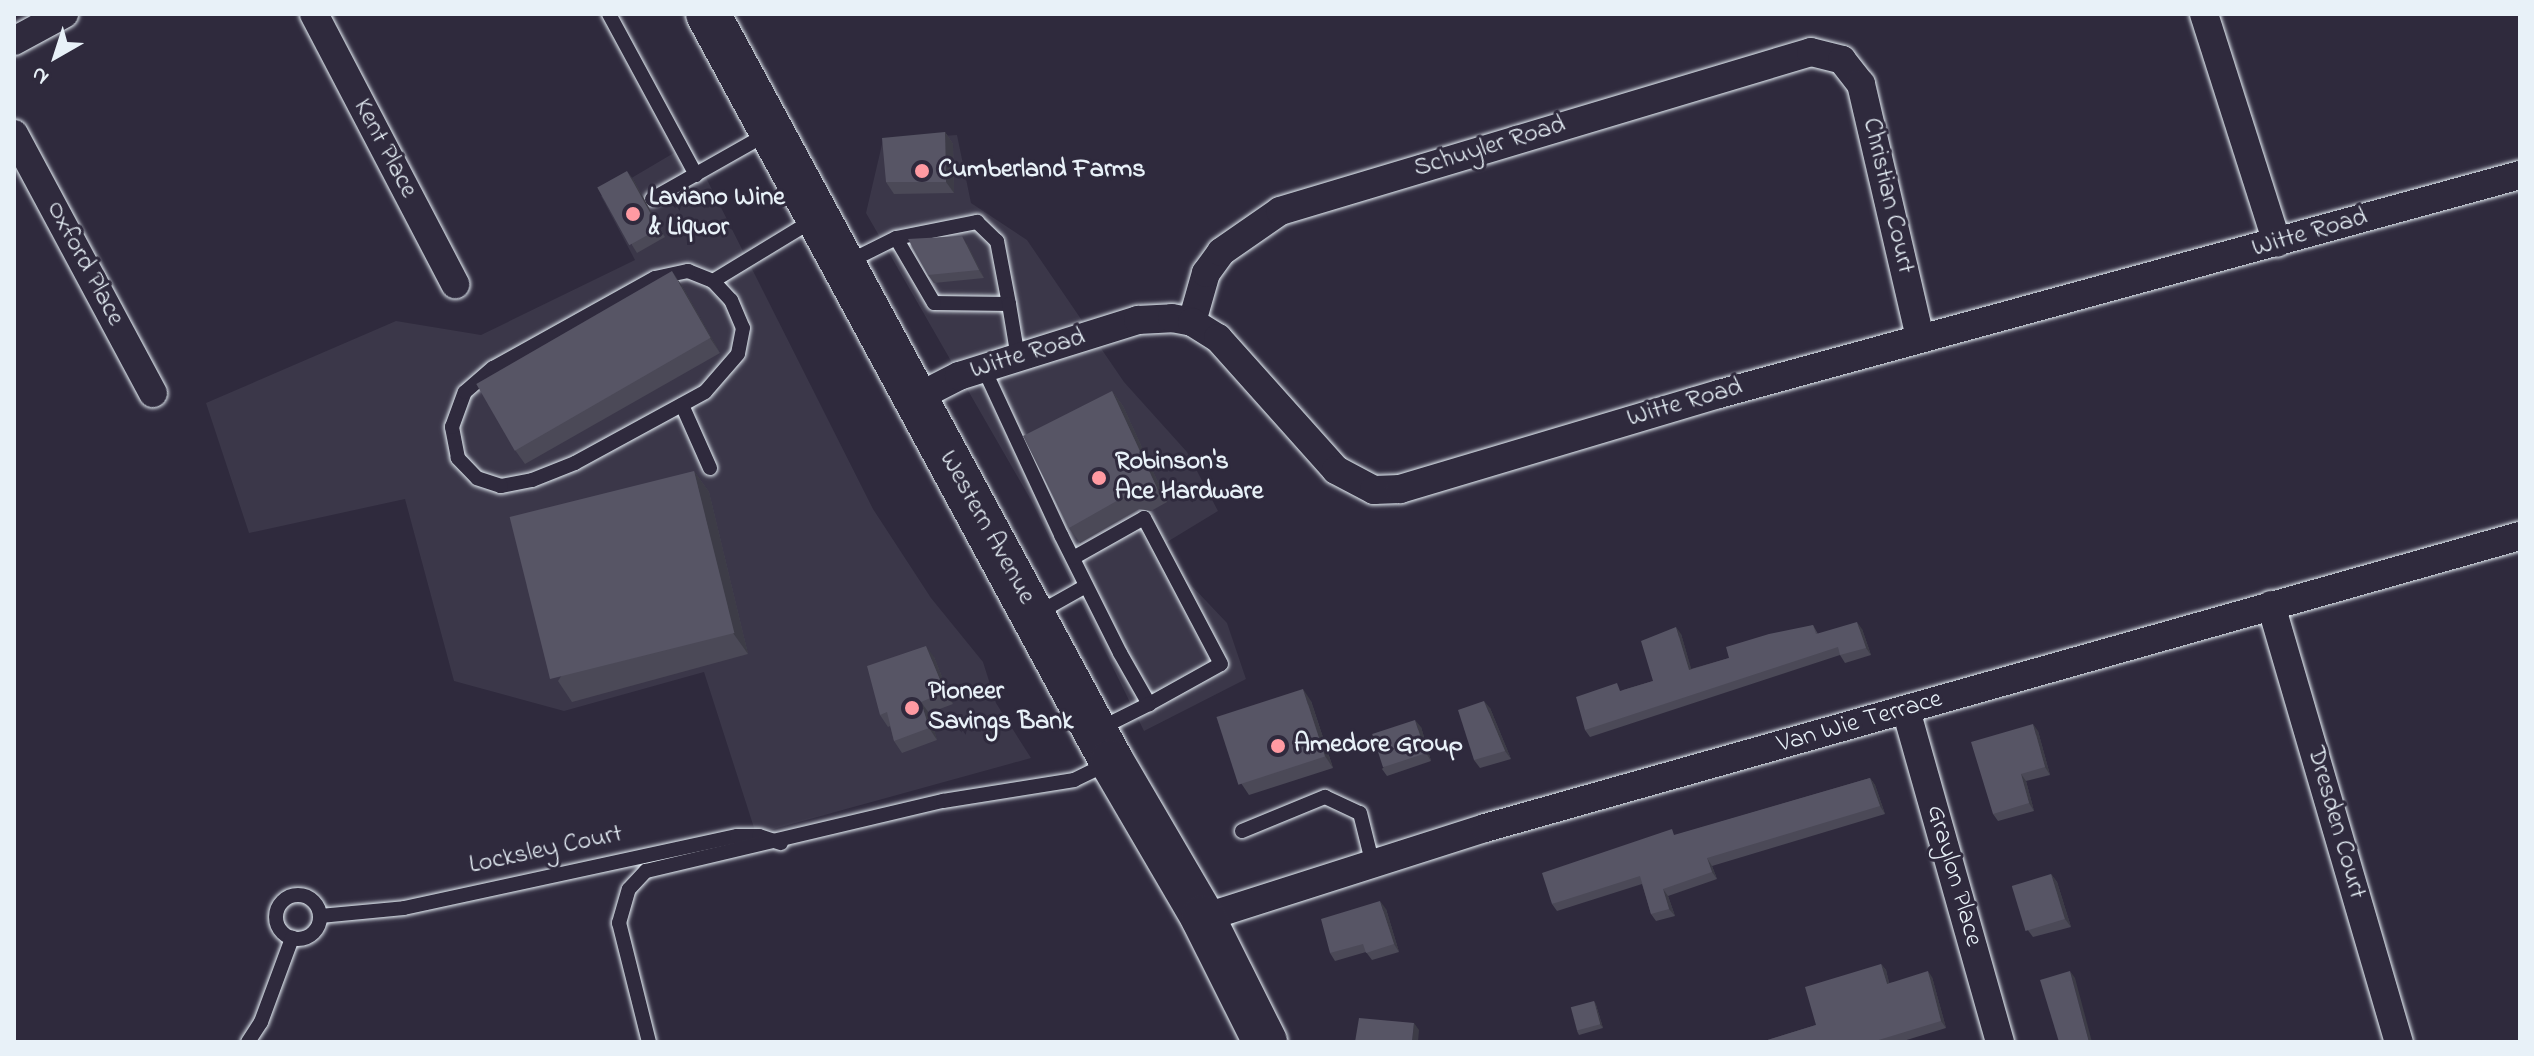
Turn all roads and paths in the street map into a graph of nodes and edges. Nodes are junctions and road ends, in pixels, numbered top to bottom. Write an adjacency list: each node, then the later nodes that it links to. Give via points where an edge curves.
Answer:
1 (64, 14): 6 (street)
2 (314, 14): 18 (street, Kent Place)
3 (609, 14): 10 (lane)
4 (708, 14): 8 (main road, Western Avenue)
5 (2204, 14): 15 (street)
6 (14, 41)
7 (1842, 60): 20 (street, Schuyler Road, via 1811,52 1280,211 1221,252 1206,273); 21 (street, Christian Court, via 1861,84)
8 (771, 132): 10 (lane); 13 (main road, Western Avenue)
9 (14, 134): 24 (street, Oxford Place)
10 (696, 175): 12 (lane)
11 (2520, 175): 15 (street, Witte Road)
12 (652, 199)
13 (818, 217): 16 (main road, Western Avenue); 17 (lane)
14 (896, 238): 16 (lane); 19 (lane, via 934,303); 19 (lane, via 977,222 997,241)
15 (2277, 243): 21 (street, Witte Road)
16 (843, 264): 25 (main road, Western Avenue)
17 (713, 281): 26 (lane, via 731,300 743,328 738,354 724,375); 26 (lane, via 688,271 655,278 613,299 493,368 465,392 452,427 458,458 477,478 501,486 575,463)
18 (455, 284)
19 (1009, 304): 22 (lane)
20 (1192, 322): 21 (street, Witte Road, via 1236,357 1328,462 1374,490 1400,489); 22 (street, Witte Road, via 1138,320)
21 (1920, 337)
22 (1018, 358): 23 (street, Witte Road)
23 (984, 369): 25 (street, Witte Road); 29 (lane)
24 (153, 393)
25 (914, 399): 32 (main road, Western Avenue)
26 (682, 405): 27 (lane)
27 (710, 468)
28 (2520, 536): 31 (street, Van Wie Terrace)
29 (1073, 558): 30 (lane); 33 (lane, via 1144,518 1221,664)
30 (1086, 586): 32 (lane); 33 (lane)
31 (2271, 605): 34 (street, Van Wie Terrace); 46 (street, Dresden Court)
32 (1034, 615): 35 (main road, Western Avenue)
33 (1149, 704): 35 (lane)
34 (1906, 710): 38 (street, Van Wie Terrace); 45 (street, Graylon Place)
35 (1104, 746): 37 (lane, via 1074,780 943,801); 40 (main road, Western Avenue)
36 (1242, 831): 38 (lane, via 1325,797 1360,813)
37 (781, 843): 39 (lane, Locksley Court, via 737,836 404,908); 43 (lane, via 646,871 629,889 619,923)
38 (1372, 861): 40 (street, Van Wie Terrace)
39 (320, 916): 41 (lane, via 312,935); 41 (lane, via 316,903 304,895 282,901 276,922)
40 (1203, 918): 44 (main road, Western Avenue)
41 (292, 938): 42 (lane, via 261,1022)
42 (248, 1042)
43 (649, 1042)
44 (1265, 1042)
45 (2000, 1042)
46 (2399, 1042)

